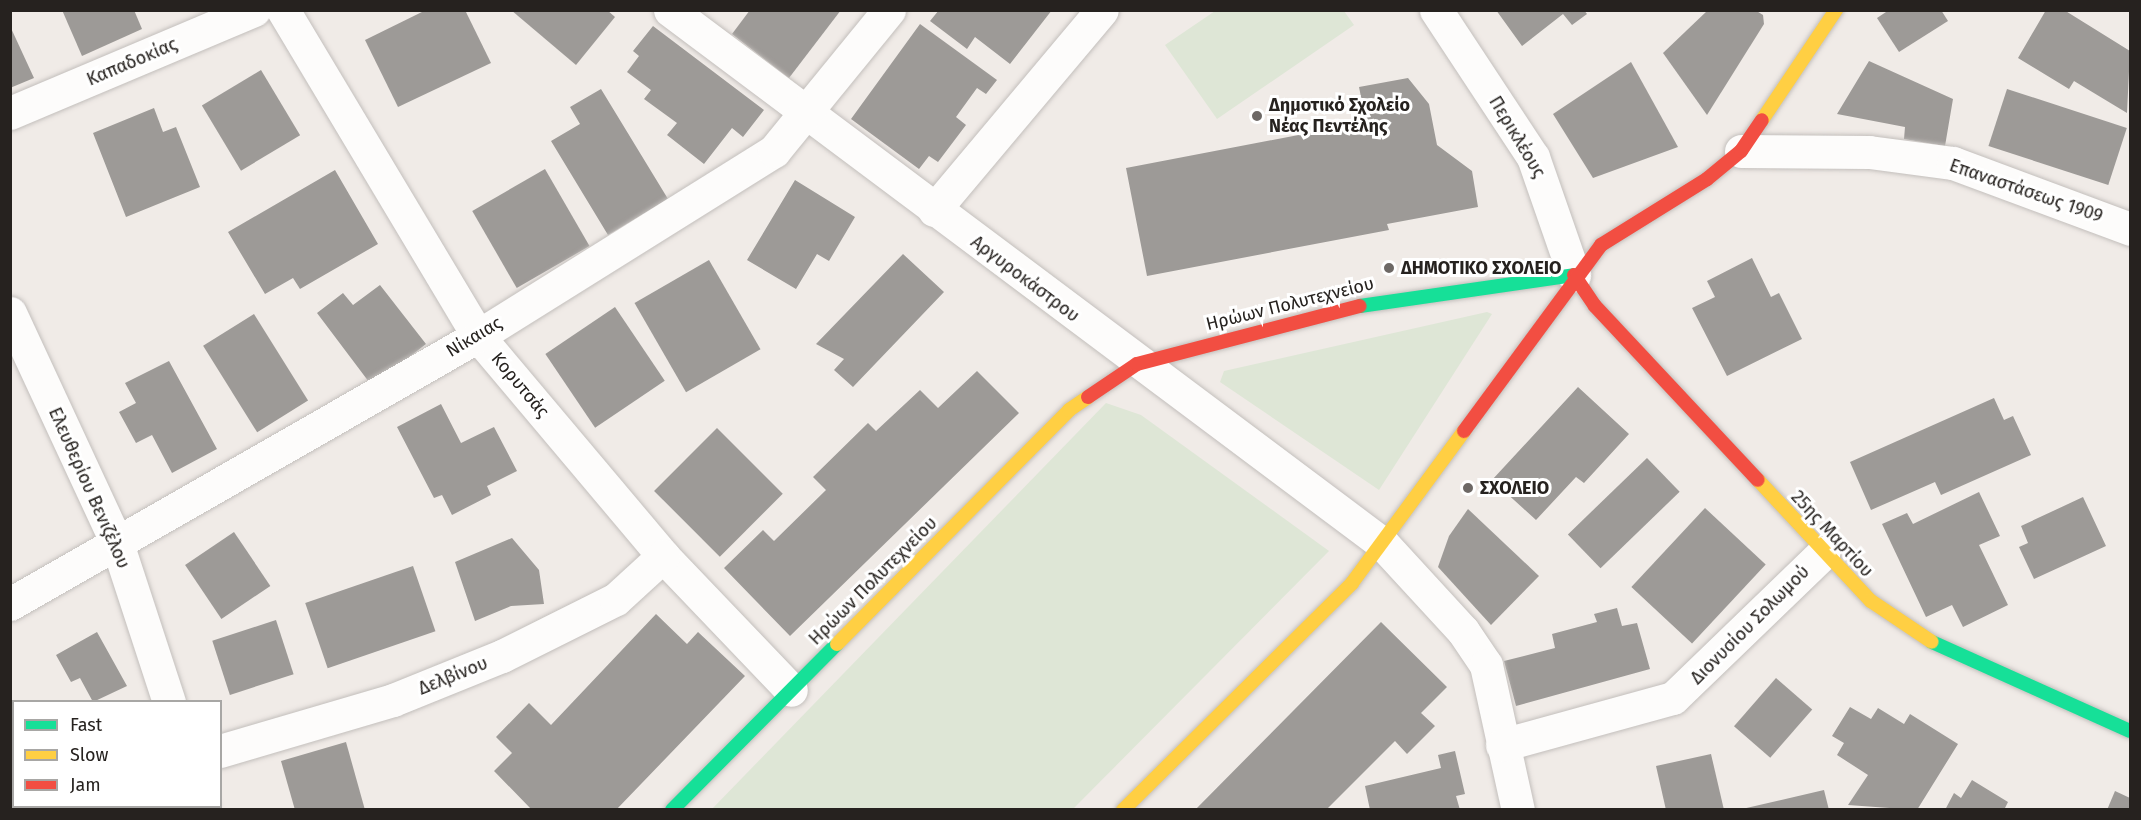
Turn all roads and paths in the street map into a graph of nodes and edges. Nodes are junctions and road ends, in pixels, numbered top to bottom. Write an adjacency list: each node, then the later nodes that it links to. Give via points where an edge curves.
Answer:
1 (254, 10): 8 (street, Καπαδοκίας)
2 (283, 10): 15 (street, Κορυτσάς)
3 (670, 10): 9 (street, Αργυροκάστρου)
4 (889, 10): 9 (street, Νίκαιας)
5 (1102, 10): 11 (street)
6 (1436, 10): 13 (street, Περικλέους, via 1533,157)
7 (1836, 10): 10 (main road)
8 (10, 113)
9 (804, 114): 11 (street, Αργυροκάστρου); 15 (street, Νίκαιας, via 774,151)
10 (1741, 151): 12 (street, Επαναστάσεως 1909, via 1869,152 1953,163); 13 (main road, via 1707,179 1625,226)
11 (934, 210): 16 (street, Αργυροκάστρου)
12 (2130, 229)
13 (1574, 275): 16 (main road, Ηρώων Πολυτεχνείου, via 1394,297); 18 (main road); 19 (main road, 25ης Μαρτίου, via 1595,306)
14 (10, 313): 17 (street, Ελευθερίου Βενιζέλου)
15 (478, 336): 17 (street, Νίκαιας); 20 (street, Κορυτσάς)
16 (1137, 364): 18 (street, Αργυροκάστρου); 22 (main road, Ηρώων Πολυτεχνείου, via 1069,410)
17 (117, 543): 21 (street, Νίκαιας); 23 (street, Ελευθερίου Βενιζέλου)
18 (1383, 544): 25 (street, Αργυροκάστρου, via 1463,631 1486,664); 28 (main road, via 1352,583)
19 (1823, 552): 24 (main road, 25ης Μαρτίου, via 1871,601 1925,639); 25 (street, Διονυσίου Σολωμού, via 1673,698)
20 (663, 556): 22 (street, Κορυτσάς); 26 (street, Δελβίνου, via 616,599 502,656 393,700)
21 (10, 604)
22 (791, 690): 27 (main road, Ηρώων Πολυτεχνείου)
23 (168, 700)
24 (2130, 730)
25 (1502, 745): 29 (street, Αργυροκάστρου)
26 (222, 751)
27 (672, 810)
28 (1123, 810)
29 (1518, 810)

